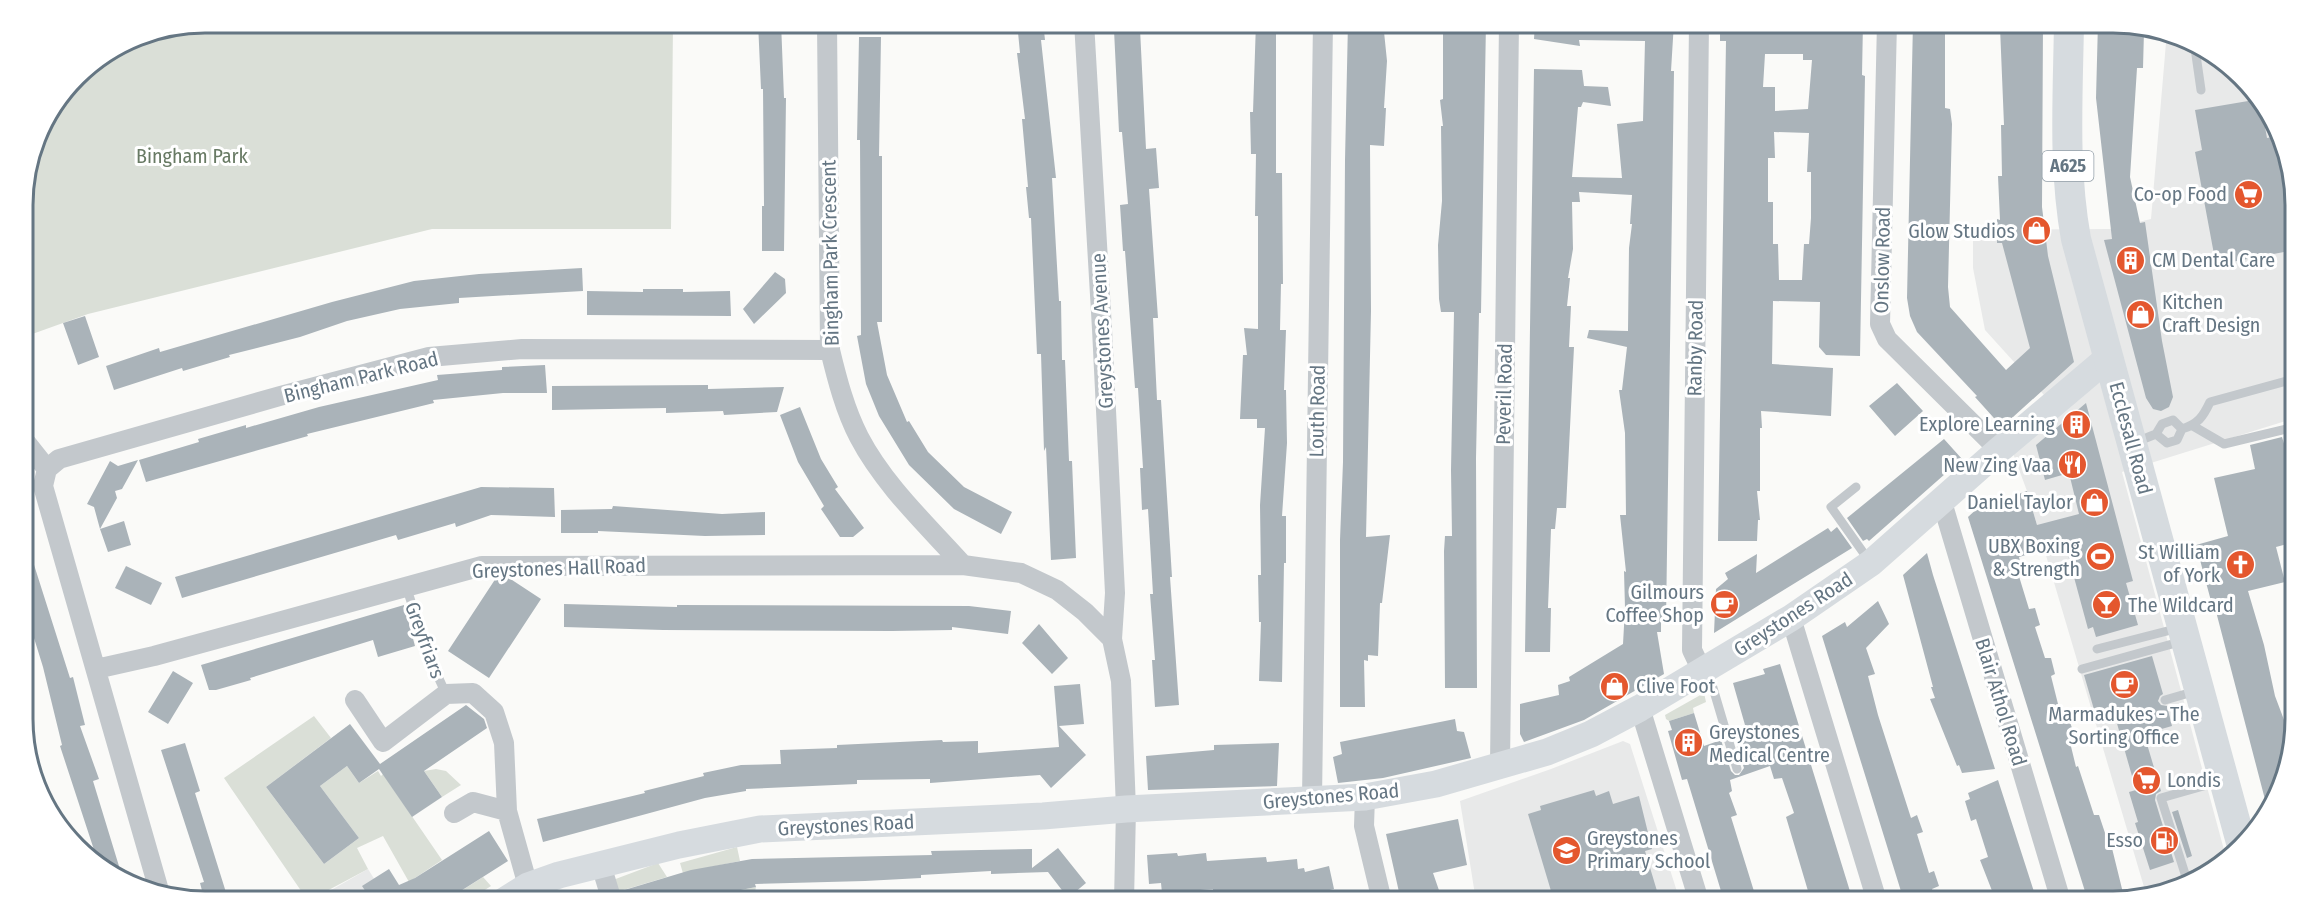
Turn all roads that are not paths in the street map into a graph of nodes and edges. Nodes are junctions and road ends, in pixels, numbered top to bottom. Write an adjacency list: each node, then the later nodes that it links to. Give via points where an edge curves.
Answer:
1 (827, 33): 10 (street, Bingham Park Crescent)
2 (1085, 33): 27 (street, Greystones Avenue, via 1115,593)
3 (1323, 33): 41 (street, Louth Road)
4 (1509, 33): 37 (street, Peveril Road)
5 (1699, 33): 31 (street, Ranby Road, via 1692,650)
6 (1887, 33): 17 (street, Onslow Road, via 1880,324 1887,339)
7 (2069, 33): 11 (main road, Ecclesall Road / A625, via 2070,202 2076,239)
8 (2196, 55): 9 (lane)
9 (2201, 90)
10 (830, 350): 19 (street, Bingham Park Road, via 522,349 429,357 59,459); 23 (street, Bingham Park Crescent, via 859,437 887,480)
11 (2109, 357): 16 (main road, Ecclesall Road / A625); 17 (street, Greystones Road)
12 (2285, 382): 13 (lane, via 2210,402 2203,418)
13 (2193, 426): 14 (lane); 15 (lane, via 2224,444)
14 (2182, 429): 16 (lane, via 2177,440 2167,443); 16 (lane, via 2173,420)
15 (2285, 429)
16 (2144, 438): 26 (main road, Ecclesall Road / A625)
17 (1999, 450): 21 (street, Greystones Road)
18 (33, 451): 19 (street)
19 (47, 469): 29 (street, via 43,486)
20 (1856, 487): 22 (lane, via 1831,507)
21 (1942, 502): 22 (street, Greystones Road); 56 (street, Blair Athol Road)
22 (1871, 563): 25 (street, Greystones Road)
23 (963, 565): 24 (street, Greystones Hall Road, via 482,566); 27 (street, via 1021,573 1057,590)
24 (406, 585): 29 (street, Greystones Hall Road); 33 (lane, Greyfriars, via 429,657)
25 (1791, 618): 31 (street, Greystones Road); 55 (street)
26 (2183, 634): 28 (lane); 30 (lane); 32 (main road, Ecclesall Road / A625)
27 (1112, 639): 42 (street, via 1121,681)
28 (2097, 649)
29 (96, 669): 48 (street)
30 (2082, 669)
31 (1705, 670): 36 (street, Greystones Road); 38 (lane)
32 (2198, 690): 35 (lane); 39 (main road, Ecclesall Road / A625)
33 (446, 694): 34 (street, Greyfriars, via 383,742); 43 (street, Greyfriars, via 473,693 494,712 504,743)
34 (355, 700)
35 (2165, 700)
36 (1640, 708): 37 (street, Greystones Road, via 1547,752); 54 (street)
37 (1500, 765): 40 (street, Greystones Road, via 1436,784)
38 (1737, 769)
39 (2222, 781): 45 (main road, Ecclesall Road / A625); 47 (lane, via 2162,798)
40 (1365, 797): 41 (street, Greystones Road); 53 (street, via 1364,826)
41 (1312, 799): 42 (street, Greystones Road)
42 (1126, 809): 46 (street, Greystones Road, via 760,829); 52 (street)
43 (507, 811): 44 (street, via 473,802); 49 (street, Greyfriars)
44 (454, 813)
45 (2239, 836)
46 (601, 865): 49 (street, Greystones Road); 51 (street)
47 (2185, 875)
48 (157, 884)
49 (528, 886): 50 (street, Greystones Road)
50 (520, 891)
51 (609, 891)
52 (1124, 891)
53 (1380, 891)
54 (1696, 891)
55 (1873, 891)
56 (2058, 891)

